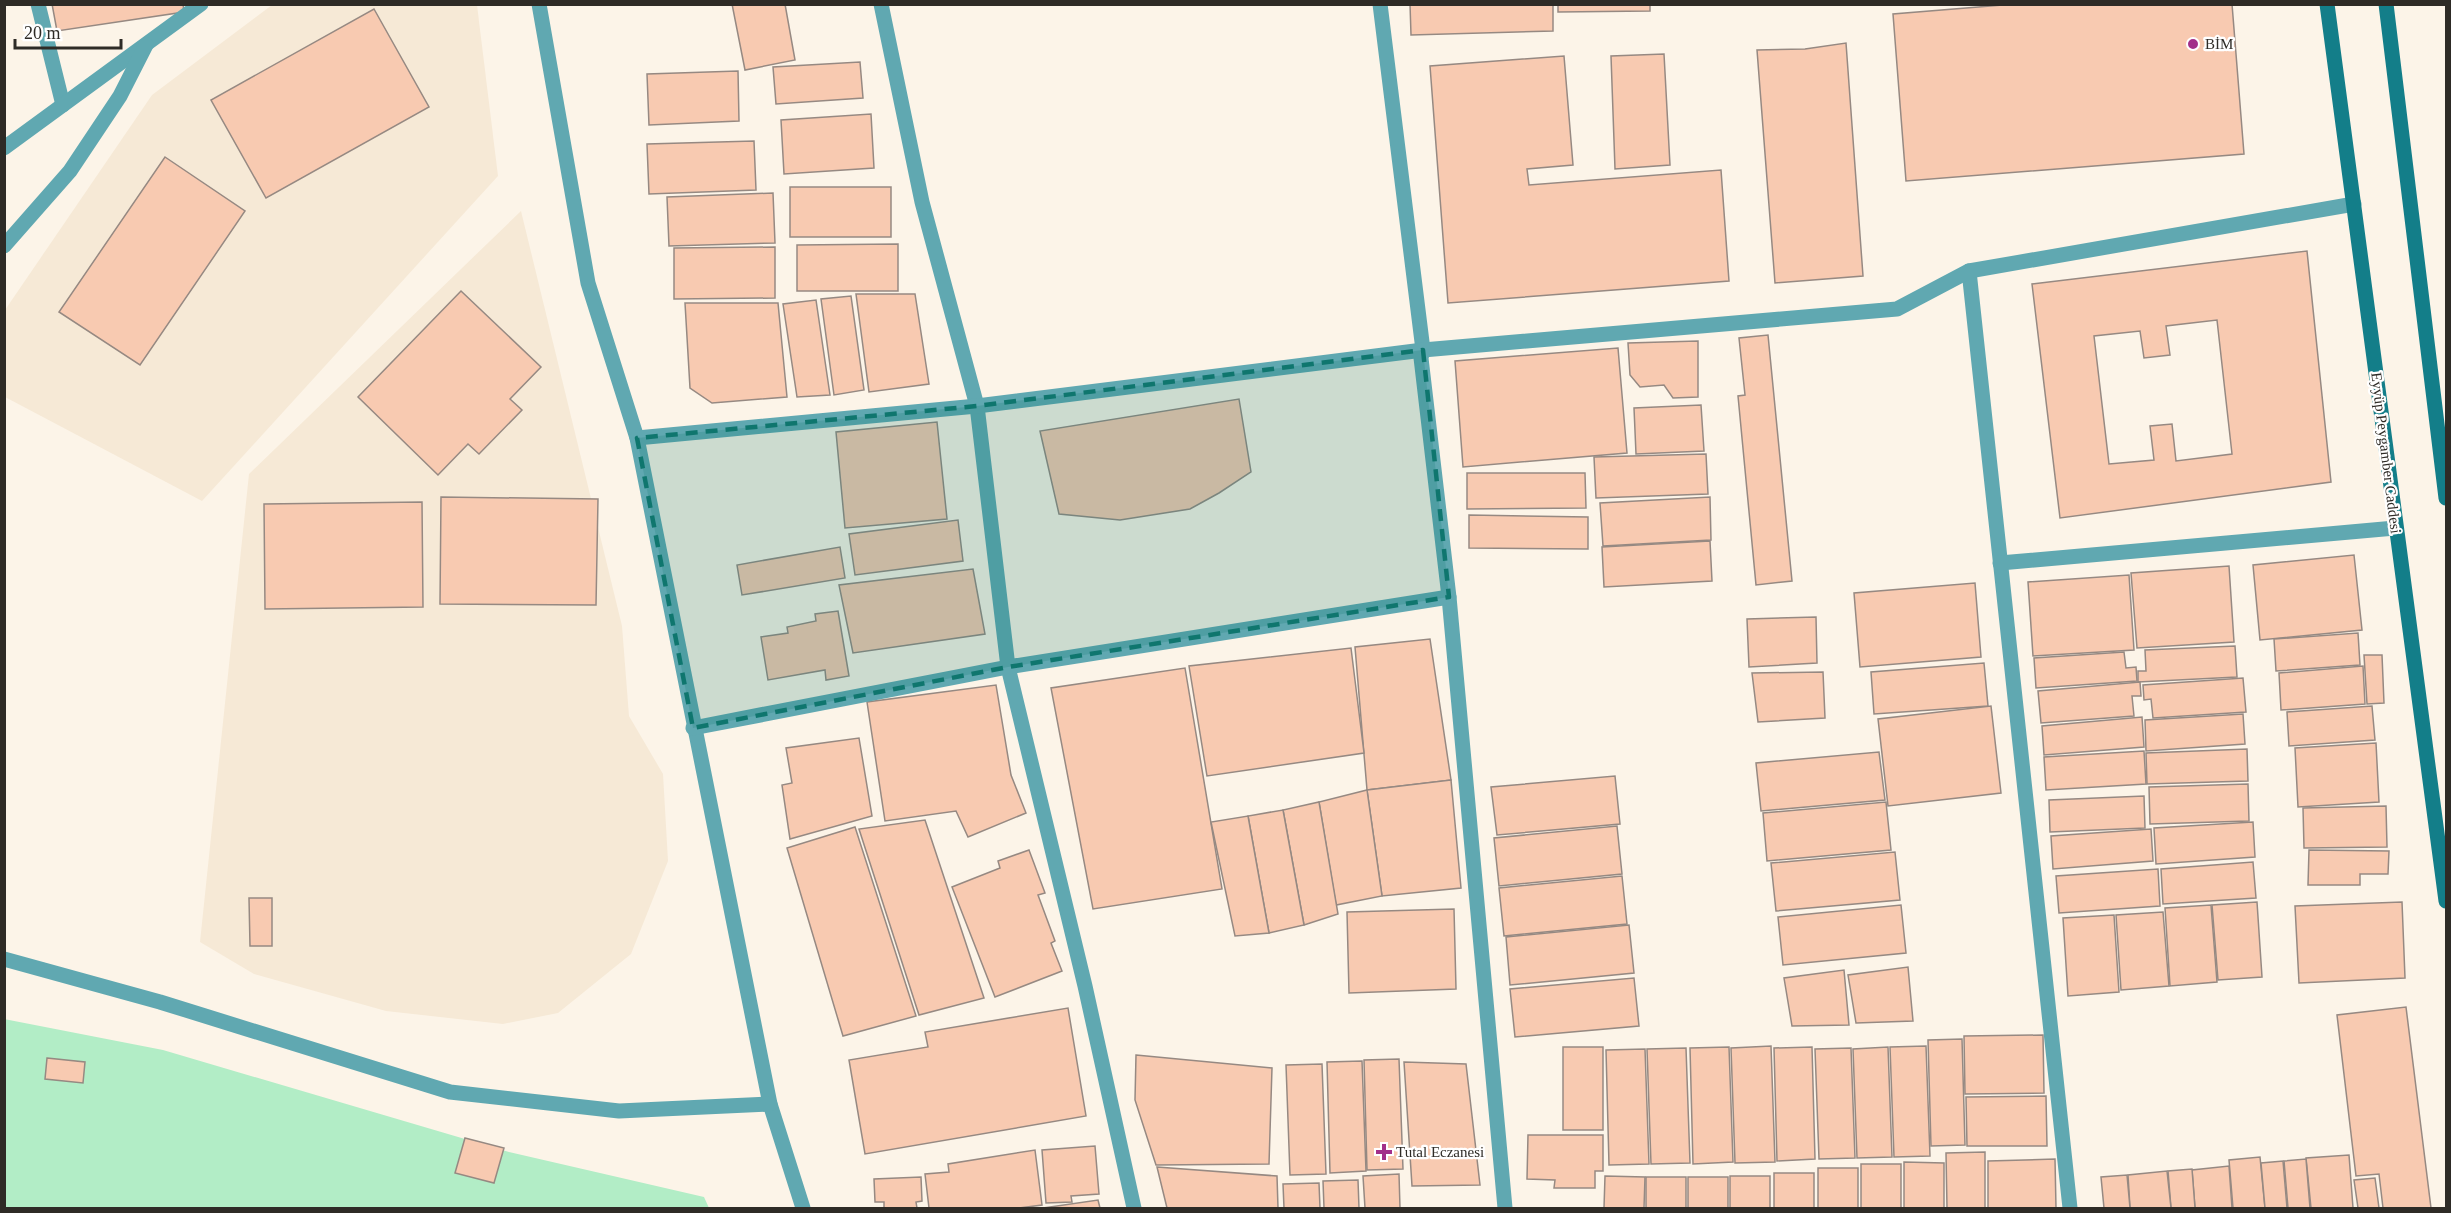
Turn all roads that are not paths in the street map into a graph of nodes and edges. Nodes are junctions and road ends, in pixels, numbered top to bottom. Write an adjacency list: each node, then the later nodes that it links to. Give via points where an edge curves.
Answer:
1 (38, 4): 9 (street)
2 (201, 4): 8 (street)
3 (539, 4): 16 (street, via 588,283)
4 (881, 4): 15 (street, via 922,202)
5 (1380, 4): 14 (street)
6 (2327, 4): 11 (main road, Eyyüp Peygamber Caddesi)
7 (2386, 4): 17 (main road)
8 (146, 45): 9 (street); 12 (street, via 120,96 70,171)
9 (63, 105): 10 (street)
10 (4, 148)
11 (2354, 204): 13 (street); 18 (main road, Eyyüp Peygamber Caddesi)
12 (4, 246)
13 (1969, 271): 14 (street, via 1897,309); 19 (street)
14 (1423, 350): 15 (street); 20 (street)
15 (977, 406): 16 (street); 21 (street)
16 (637, 438): 22 (street)
17 (2446, 490)
18 (2395, 528): 19 (street); 23 (main road, Eyyüp Peygamber Caddesi)
19 (2000, 563): 29 (street)
20 (1449, 597): 21 (street); 28 (street)
21 (1008, 667): 22 (street); 27 (street)
22 (693, 728): 25 (street)
23 (2446, 901)
24 (4, 959): 25 (street, via 160,1002 450,1092 619,1112)
25 (770, 1104): 26 (street)
26 (803, 1209)
27 (1134, 1209)
28 (1505, 1209)
29 (2070, 1209)

